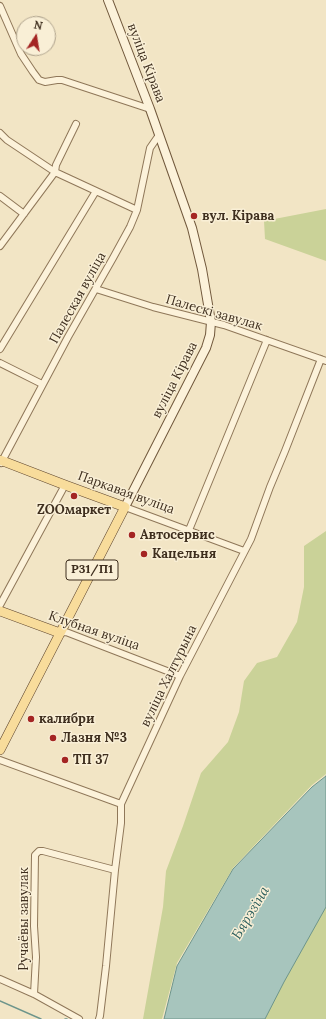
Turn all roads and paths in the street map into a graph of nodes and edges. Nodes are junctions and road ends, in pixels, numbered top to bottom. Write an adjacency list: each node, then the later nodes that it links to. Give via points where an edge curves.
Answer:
1 (108, 0): 3 (main road, вуліца Кірава)
2 (0, 6): 3 (street, via 21,54 39,80 62,80)
3 (150, 109): 6 (main road, вуліца Кірава)
4 (76, 124): 7 (street)
5 (0, 133): 7 (street)
6 (159, 135): 10 (street, Палеская вуліца, via 150,148); 14 (main road, вуліца Кірава, via 192,228)
7 (55, 172): 8 (street); 11 (street)
8 (96, 191): 10 (street); 16 (street)
9 (0, 196): 11 (street)
10 (137, 210): 13 (street, Палеская вуліца)
11 (24, 214): 12 (street)
12 (0, 246)
13 (96, 289): 14 (street, Палескі завулак); 19 (street, Палеская вуліца)
14 (211, 322): 15 (street, Палескі завулак); 22 (main road, вуліца Кірава, via 206,348)
15 (267, 340): 17 (street, Палескі завулак); 23 (street)
16 (0, 349)
17 (323, 360): 24 (street, вуліца Халтурына)
18 (0, 363): 19 (street)
19 (42, 384): 20 (street, Палеская вуліца)
20 (1, 462): 21 (main road, Паркавая вуліца)
21 (65, 485): 22 (main road, Паркавая вуліца); 25 (street)
22 (125, 507): 23 (street, Паркавая вуліца); 27 (main road, вуліца Кірава / Р31/П1)
23 (189, 530): 24 (street, Паркавая вуліца)
24 (244, 551): 28 (street, вуліца Халтурына)
25 (0, 605)
26 (0, 611): 27 (main road, Клубная вуліца)
27 (60, 633): 28 (street, Клубная вуліца, via 66,632); 29 (main road, вуліца Кірава / Р31/П1)
28 (180, 676): 31 (street, вуліца Халтурына)
29 (0, 750)
30 (0, 760): 31 (street)
31 (121, 804): 32 (street, вуліца Халтурына)
32 (115, 870): 34 (street, Ручаёвы завулак, via 43,851 35,855); 36 (street, вуліца Халтурына)
33 (0, 979): 34 (street)
34 (34, 994): 35 (street)
35 (79, 1019)
36 (99, 1019)

